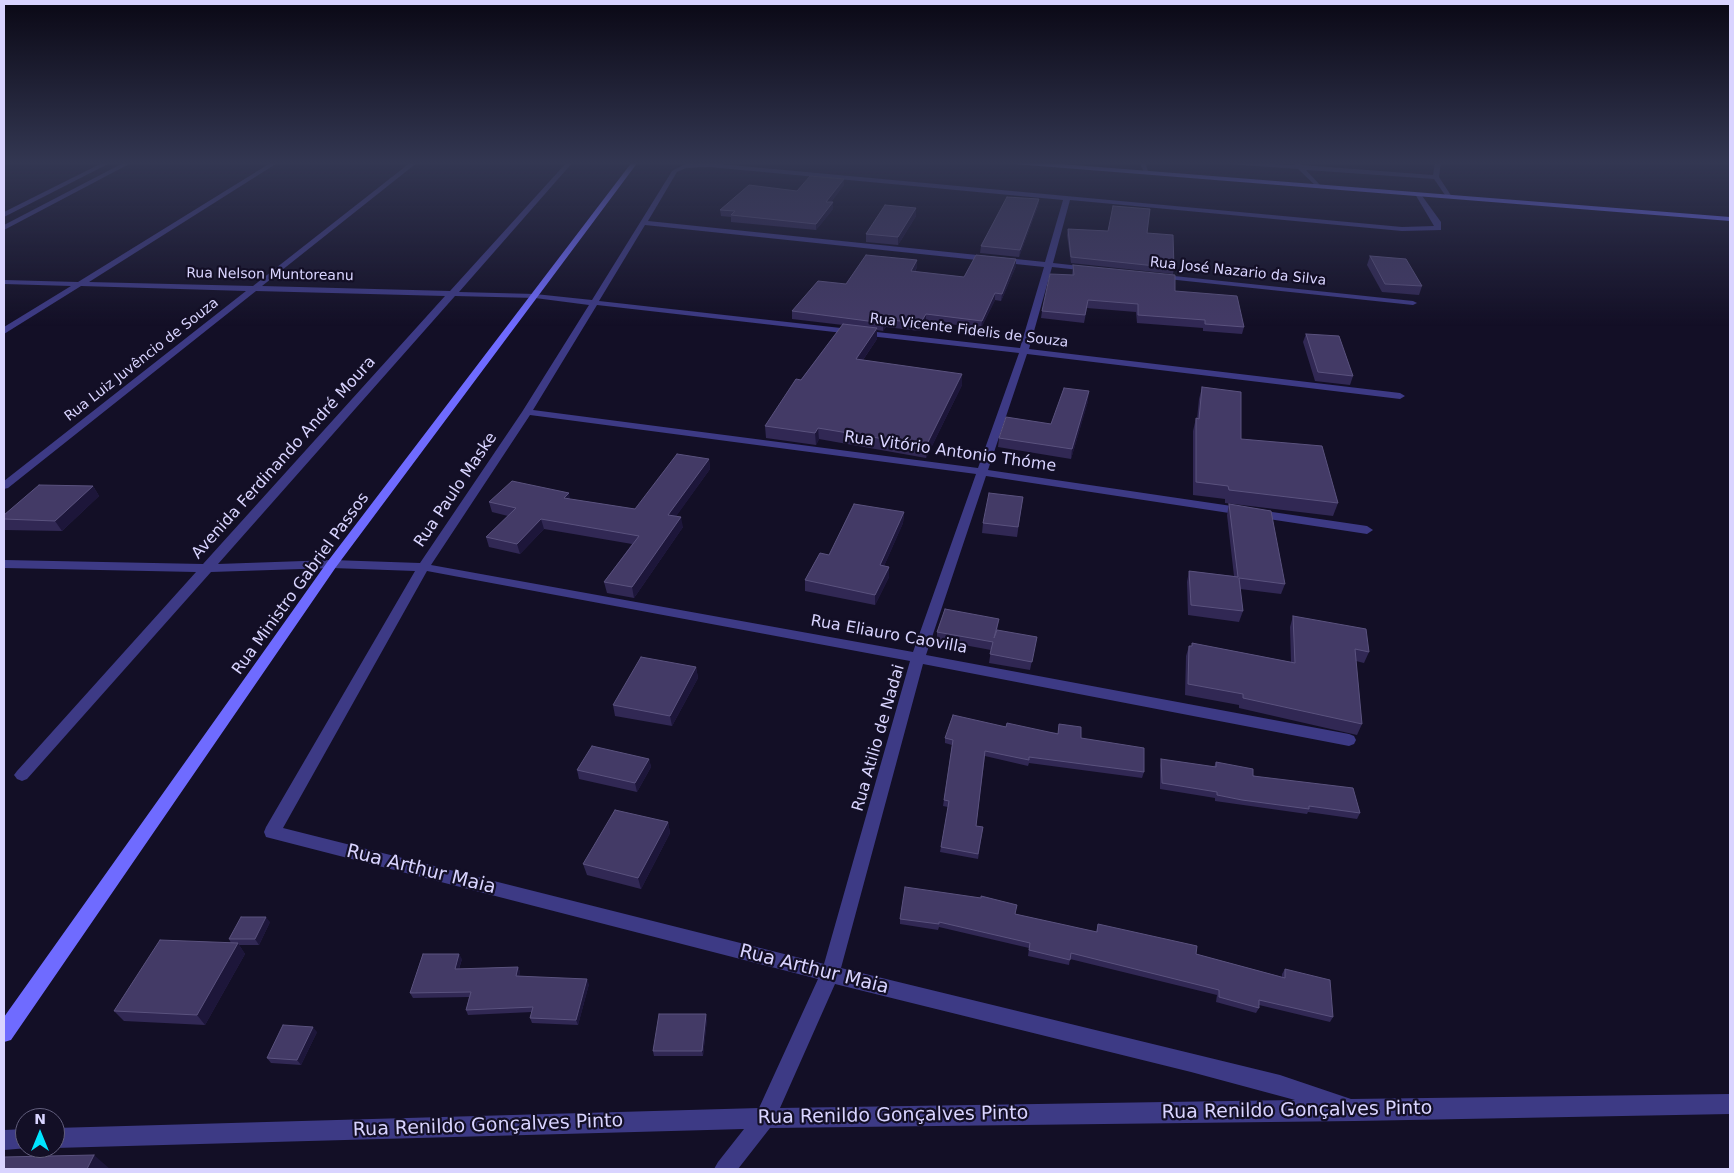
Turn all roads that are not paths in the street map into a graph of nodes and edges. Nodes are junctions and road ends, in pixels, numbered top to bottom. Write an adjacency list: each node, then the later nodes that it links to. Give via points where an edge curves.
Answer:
1 (25, 217): 13 (street)
2 (188, 217): 18 (street)
3 (346, 217): 19 (street, Rua Luiz Juvêncio de Souza)
4 (521, 217): 20 (street, Avenida Ferdinando André Moura)
5 (594, 217): 21 (street, Rua Ministro Gabriel Passos)
6 (648, 217): 12 (street, Rua Paulo Maske)
7 (1062, 217): 14 (street, Rua Atilio de Nadai)
8 (1272, 217): 9 (street, via 1438,228)
9 (1434, 217)
10 (1701, 217): 11 (street)
11 (1730, 219)
12 (644, 223): 14 (street); 22 (street, Rua Paulo Maske)
13 (4, 228)
14 (1048, 265): 15 (street); 25 (street, Rua Atilio de Nadai)
15 (1097, 270)
16 (1146, 275): 23 (street, Rua José Nazario da Silva)
17 (4, 282): 18 (street, Rua Nelson Muntoreanu)
18 (79, 284): 19 (street, Rua Nelson Muntoreanu); 24 (street)
19 (254, 289): 20 (street, Rua Nelson Muntoreanu); 29 (street, Rua Luiz Juvêncio de Souza)
20 (452, 294): 21 (street, Rua Nelson Muntoreanu); 33 (street, Avenida Ferdinando André Moura)
21 (535, 296): 22 (street, Rua Vicente Fidelis de Souza); 32 (street, Rua Ministro Gabriel Passos)
22 (595, 302): 25 (street, Rua Vicente Fidelis de Souza); 27 (street, Rua Paulo Maske)
23 (1413, 302)
24 (4, 331)
25 (1024, 351): 26 (street, Rua Vicente Fidelis de Souza); 28 (street, Rua Atilio de Nadai)
26 (1400, 396)
27 (527, 412): 28 (street, Rua Vitório Antonio Thóme); 34 (street, Rua Paulo Maske)
28 (983, 472): 30 (street, Rua Vitório Antonio Thóme); 35 (street, Rua Atilio de Nadai)
29 (4, 486)
30 (1367, 530)
31 (4, 564): 33 (street, Rua Eliauro Caovilla)
32 (332, 564): 33 (street, Rua Eliauro Caovilla); 34 (street, Rua Eliauro Caovilla); 40 (street, Rua Ministro Gabriel Passos)
33 (207, 568): 37 (street, Avenida Ferdinando André Moura)
34 (423, 568): 35 (street, Rua Eliauro Caovilla); 38 (street, Rua Paulo Maske)
35 (918, 658): 36 (street, Rua Eliauro Caovilla); 39 (street, Rua Atilio de Nadai)
36 (1349, 740)
37 (22, 774)
38 (272, 832): 39 (street, Rua Arthur Maia)
39 (830, 974): 42 (street, Rua Arthur Maia, via 1280,1085); 43 (street, Rua Atilio de Nadai)
40 (4, 1033)
41 (1730, 1104): 42 (street, Rua Renildo Gonçalves Pinto)
42 (1355, 1111): 43 (street, Rua Renildo Gonçalves Pinto)
43 (765, 1118): 44 (street, Rua Renildo Gonçalves Pinto); 45 (street, Rua Atilio de Nadai)
44 (65, 1138)
45 (725, 1169)

